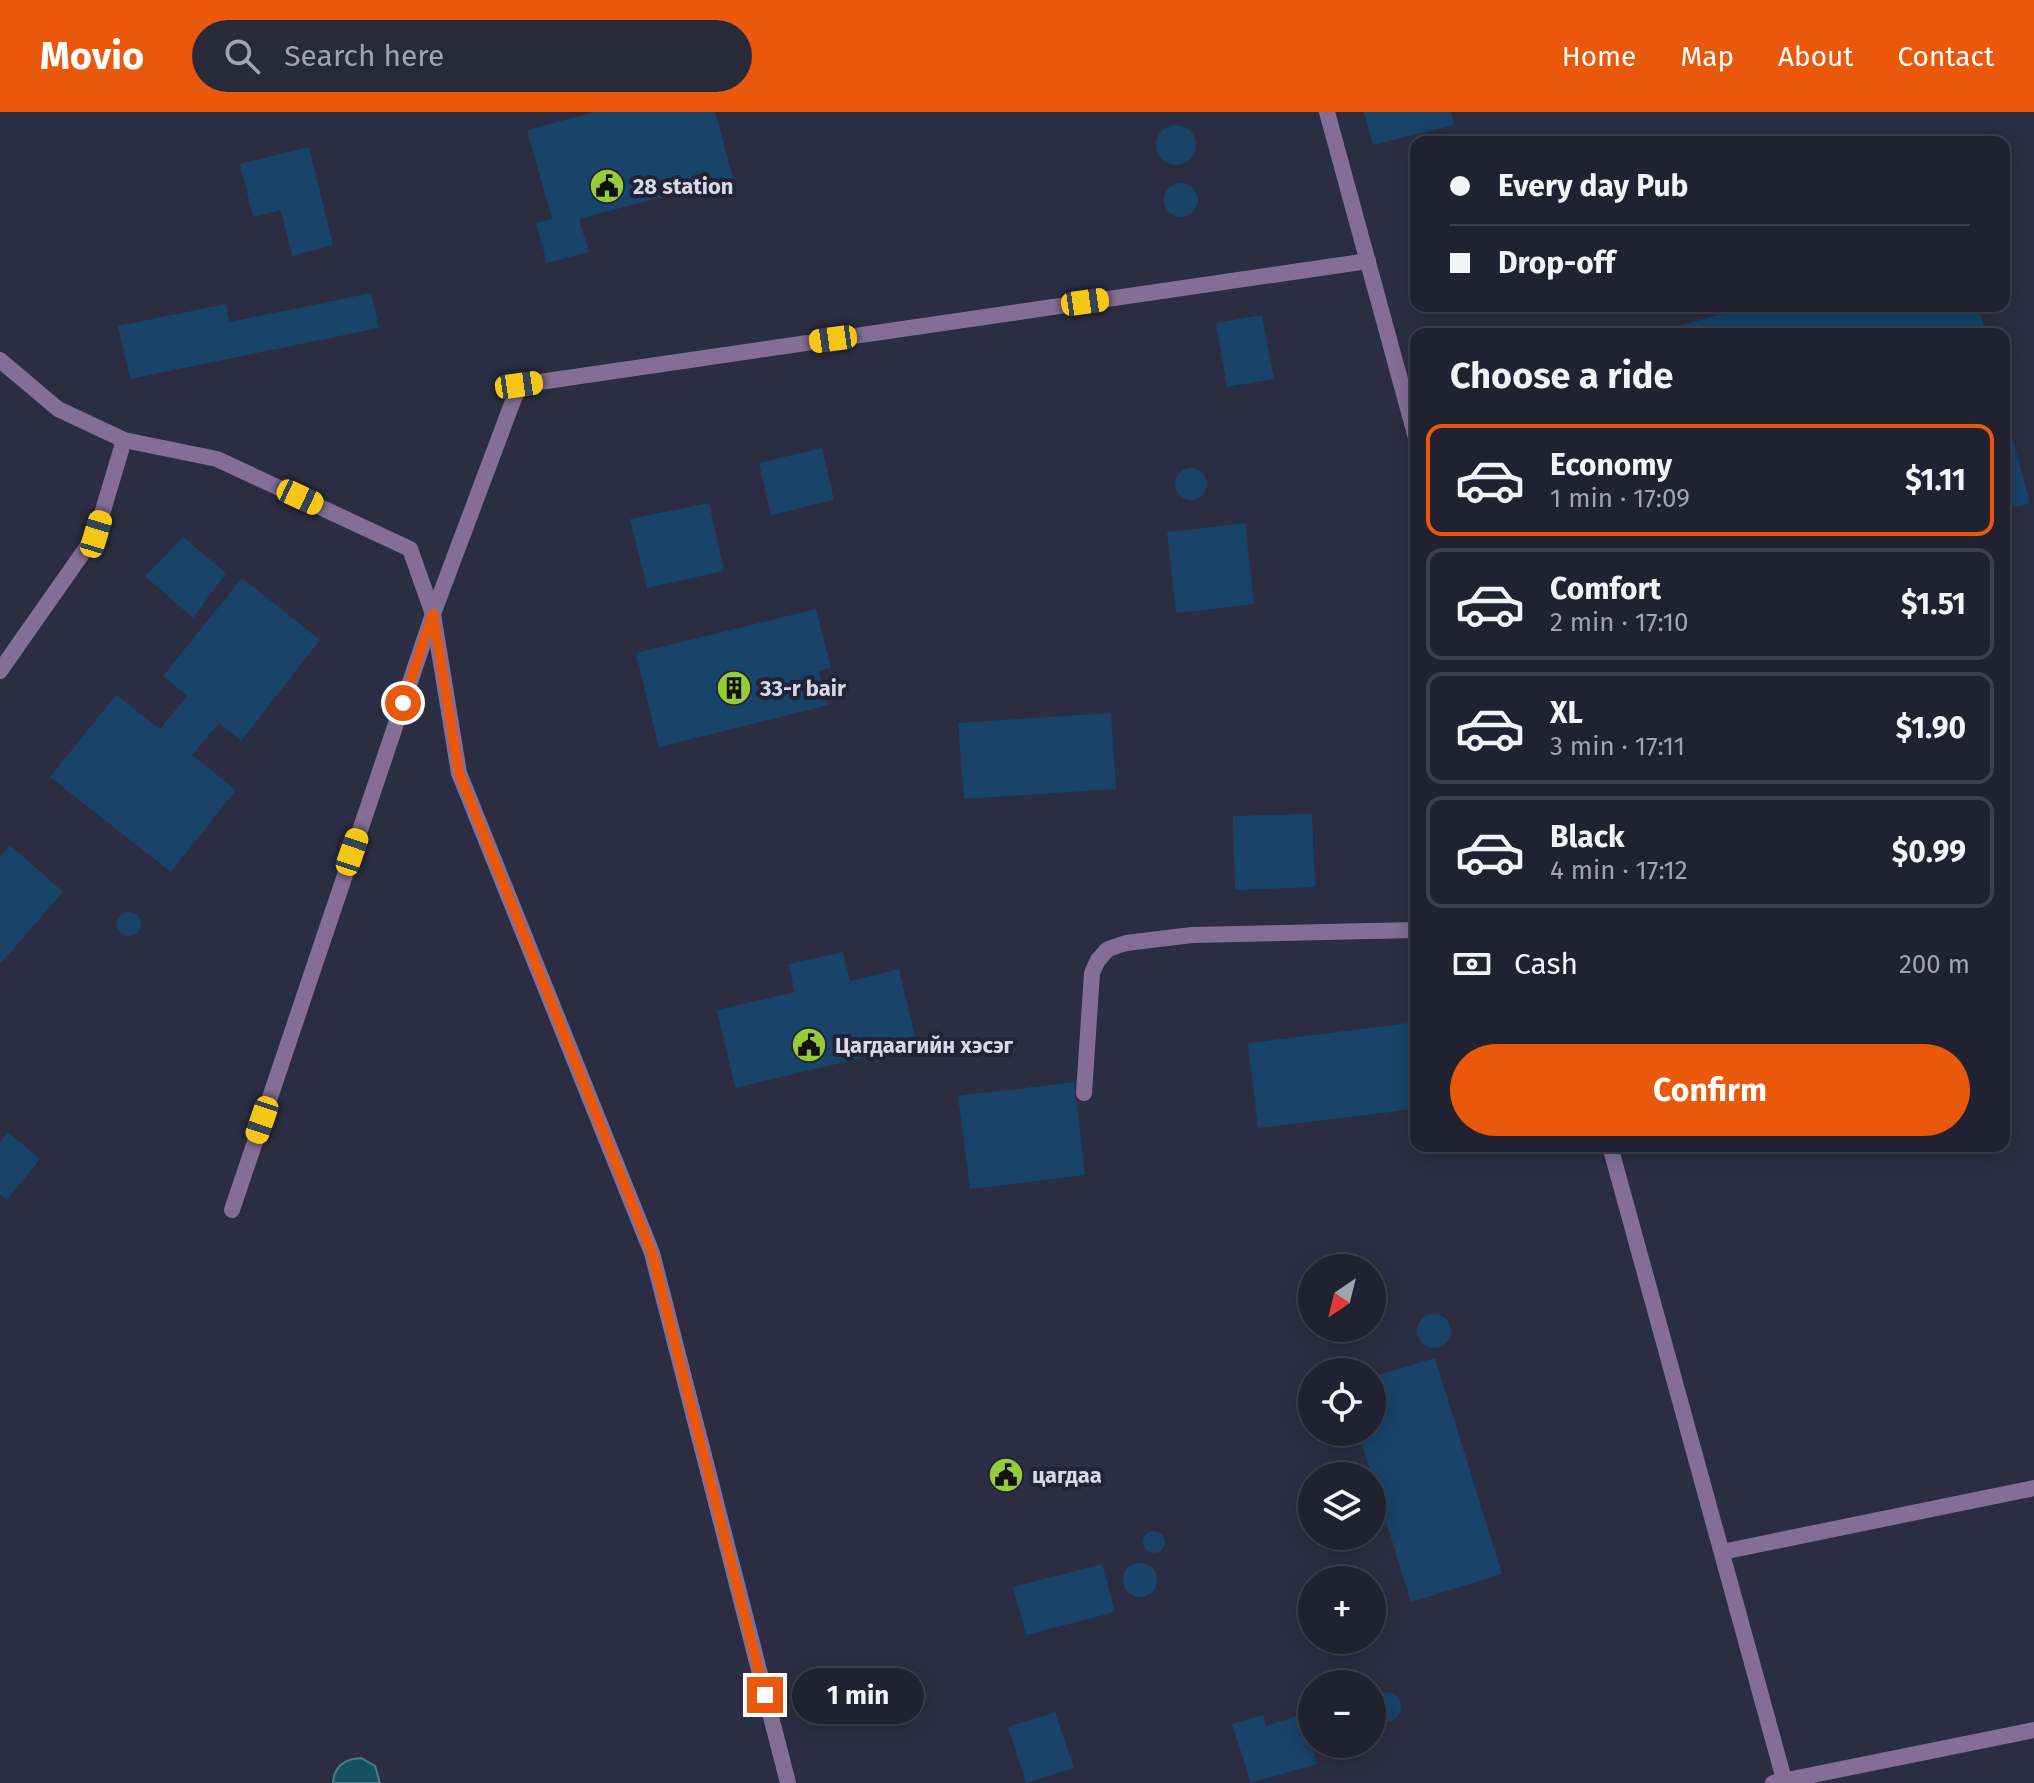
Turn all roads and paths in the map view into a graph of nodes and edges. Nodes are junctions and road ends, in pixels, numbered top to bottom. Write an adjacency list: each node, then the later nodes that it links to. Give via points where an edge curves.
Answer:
1 (1327, 112): 2 (street)
2 (1368, 261): 4 (street); 6 (street, via 519,385)
3 (0, 360): 5 (street, via 58,409)
4 (1410, 416)
5 (124, 440): 6 (street, via 217,459 410,549); 7 (street, via 96,534)
6 (433, 614): 11 (street); 16 (street, via 459,773 652,1253)
7 (0, 671)
8 (1410, 930): 9 (street, via 1192,935 1108,949 1092,973)
9 (1084, 1093)
10 (1612, 1152): 13 (street)
11 (232, 1210)
12 (2034, 1488): 13 (street)
13 (1722, 1552): 15 (street)
14 (2034, 1730): 15 (street)
15 (1780, 1782)
16 (788, 1783)

